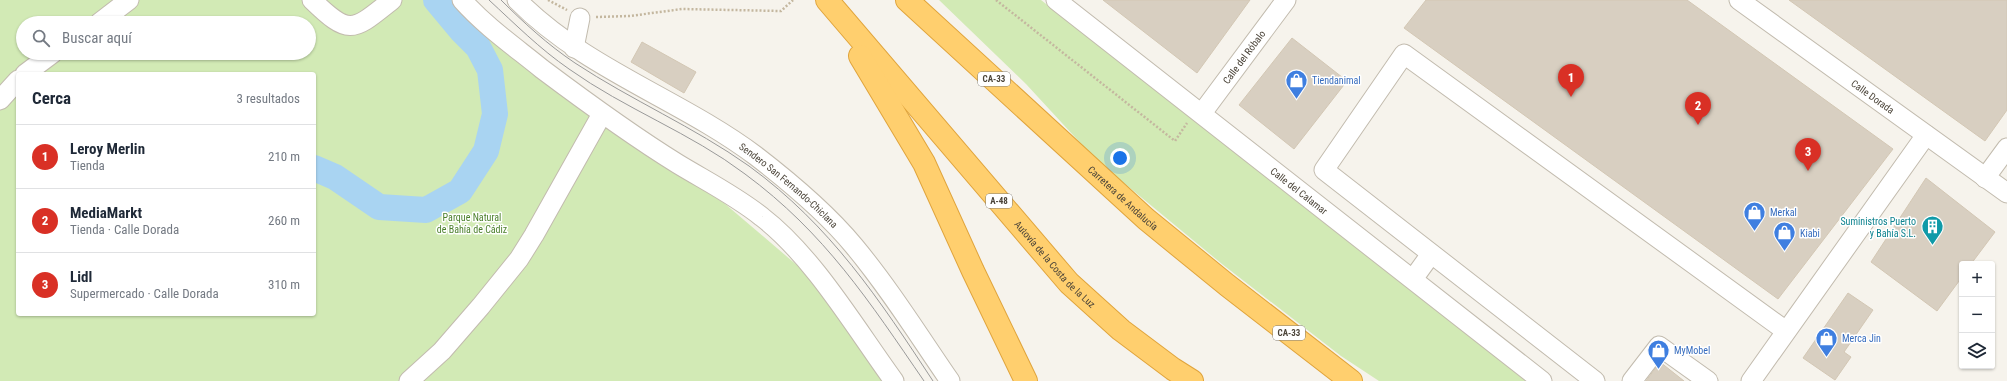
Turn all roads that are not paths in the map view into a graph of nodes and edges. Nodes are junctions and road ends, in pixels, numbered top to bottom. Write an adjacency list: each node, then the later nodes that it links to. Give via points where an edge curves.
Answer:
1 (129, 0): 11 (street)
2 (312, 0): 3 (street, via 338,23 354,26 362,23)
3 (392, 0)
4 (462, 0): 19 (street, via 473,13 518,50)
5 (517, 0): 13 (street, Sendero San Fernando-Chiclana)
6 (827, 0): 31 (highway, via 924,163); 32 (highway, Autovía de la Costa de la Luz / A-48, via 1069,283 1121,330)
7 (907, 0): 33 (highway, Carretera de Andalucía / CA-33, via 1146,218 1227,285)
8 (1057, 0): 18 (street, Calle del Calamar)
9 (1286, 0): 18 (street, Calle del Róbalo)
10 (1739, 0): 20 (street, Calle Dorada)
11 (108, 16)
12 (580, 18): 13 (street)
13 (574, 48): 30 (street, Sendero San Fernando-Chiclana, via 719,131 756,156 807,197 854,246)
14 (43, 60): 15 (street)
15 (27, 72)
16 (16, 82): 17 (street)
17 (0, 100)
18 (1199, 111): 25 (street, Calle del Calamar)
19 (602, 114): 28 (street, via 519,259 442,351); 29 (street, via 678,164 729,193 763,218 810,266)
20 (1926, 135): 22 (street, Calle Dorada); 26 (street)
21 (2007, 148): 22 (street)
22 (1985, 178): 23 (street, Calle Dorada)
23 (2007, 193)
24 (1432, 254): 25 (street); 26 (street, via 1324,170 1404,54); 27 (street)
25 (1413, 279): 34 (street, Calle del Calamar)
26 (1786, 331): 37 (street)
27 (1591, 380)
28 (409, 381)
29 (894, 381)
30 (950, 381)
31 (1026, 381)
32 (1192, 381)
33 (1352, 381)
34 (1542, 381)
35 (1632, 381): 36 (street, via 1659,346)
36 (1708, 381)
37 (1751, 381)

